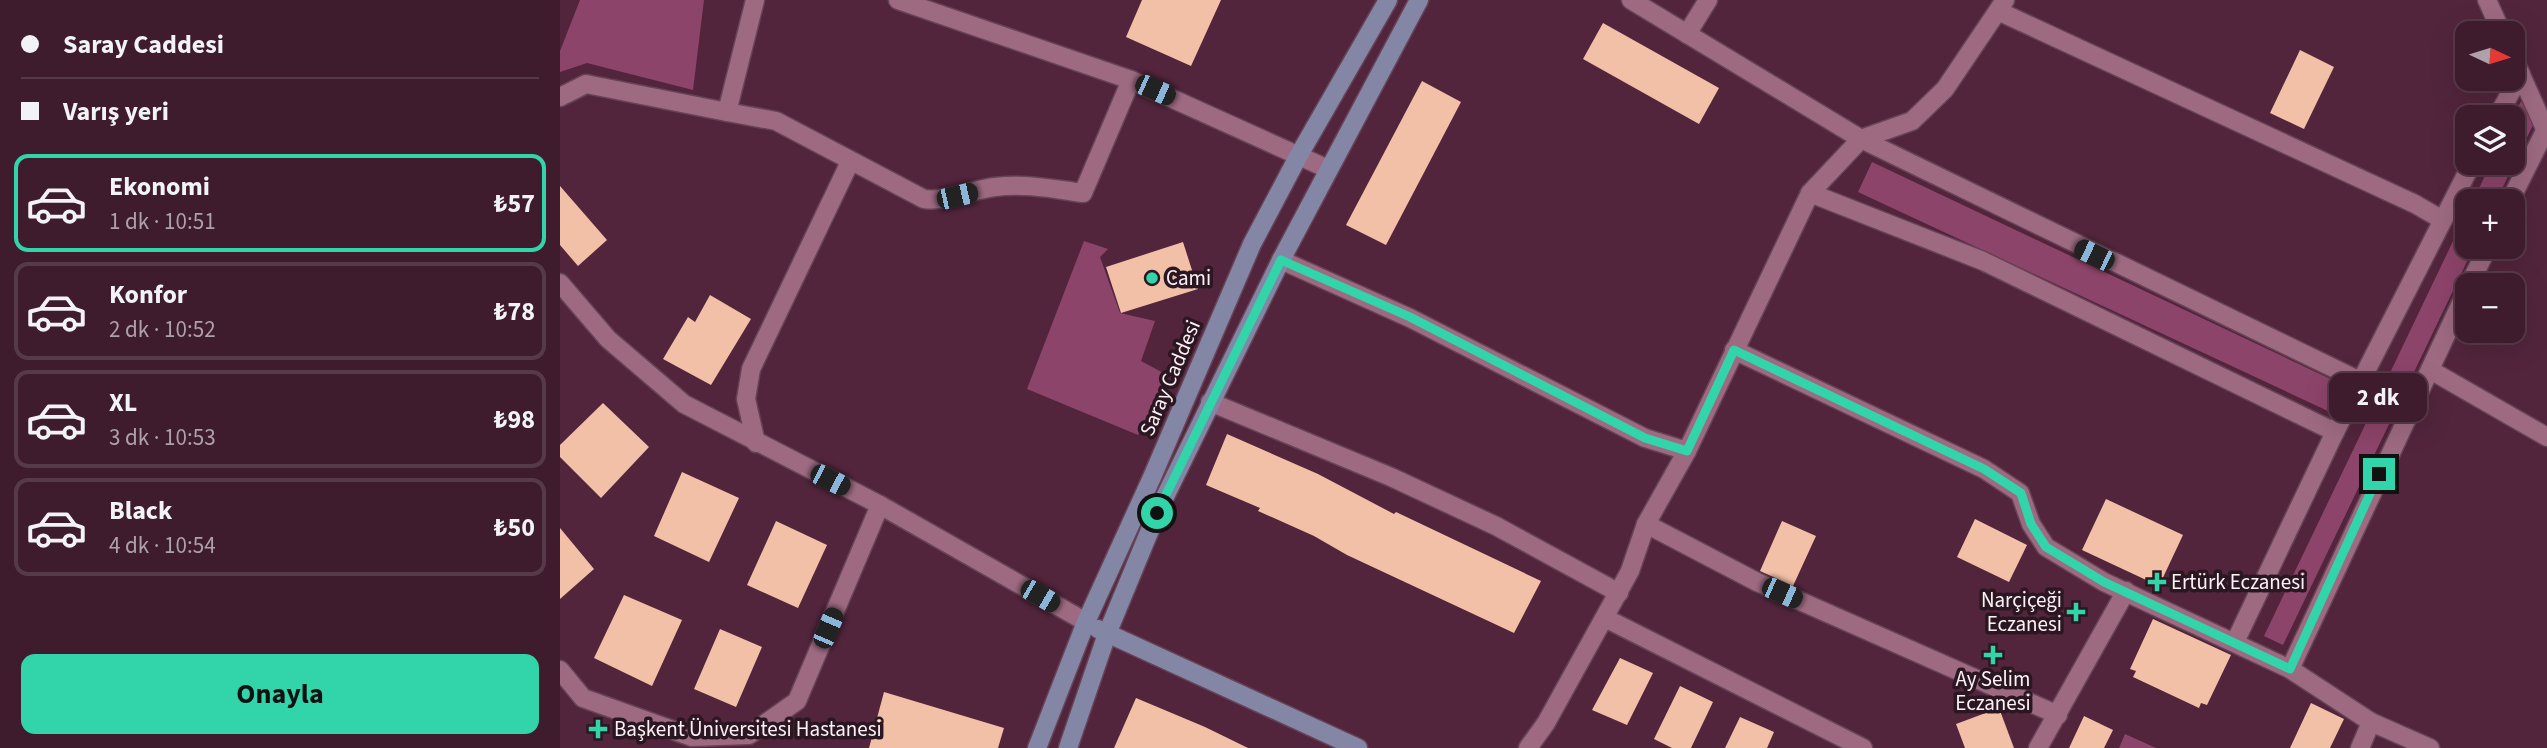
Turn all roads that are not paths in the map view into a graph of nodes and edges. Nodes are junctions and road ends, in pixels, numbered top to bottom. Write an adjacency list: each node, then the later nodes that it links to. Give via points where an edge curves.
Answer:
1 (755, 0): 14 (street)
2 (898, 0): 11 (street)
3 (1388, 0): 17 (street, Saray Caddesi)
4 (1419, 0): 19 (street, Saray Caddesi)
5 (1631, 0): 10 (street)
6 (1708, 0): 10 (street)
7 (2487, 0): 9 (street)
8 (2002, 6): 16 (street, via 1945,89 1912,121); 23 (street)
9 (2497, 21)
10 (1687, 34): 16 (street)
11 (1131, 80): 17 (street); 18 (street, via 1083,193 995,187 937,201)
12 (2525, 83): 15 (street)
13 (561, 96): 14 (street, via 586,85)
14 (727, 111): 18 (street, via 776,121)
15 (2546, 132): 21 (street)
16 (1861, 139): 22 (street); 29 (street)
17 (1299, 155): 19 (street); 40 (street, Saray Caddesi, via 1252,244)
18 (850, 162): 33 (street, via 751,369 746,399)
19 (1328, 169): 24 (street, Saray Caddesi)
20 (2465, 175): 23 (street)
21 (2516, 189)
22 (1810, 193): 27 (street); 31 (street, via 1983,261)
23 (2441, 219): 29 (street)
24 (1281, 260): 30 (street, Saray Caddesi); 34 (street, via 1410,317 1645,438)
25 (560, 283): 33 (street, via 608,339 684,404)
26 (2455, 317): 28 (street)
27 (1734, 350): 34 (street); 37 (street, via 1984,469 2021,493 2031,524 2046,547)
28 (2432, 371): 32 (street); 43 (street)
29 (2360, 381): 31 (street)
30 (1210, 402): 38 (street, via 1496,526); 41 (street, Saray Caddesi)
31 (2335, 432): 42 (street)
32 (2547, 437)
33 (756, 443): 35 (street)
34 (1687, 451): 36 (street)
35 (880, 505): 40 (street); 44 (street, via 797,701 749,735 692,737 583,698)
36 (1646, 524): 38 (street); 45 (street, via 1757,582)
37 (2126, 591): 42 (street); 45 (street)
38 (1619, 593): 39 (street)
39 (1605, 618): 51 (street); 52 (street)
40 (1086, 622): 41 (street); 48 (street, Saray Caddesi)
41 (1107, 634): 49 (street, Saray Caddesi); 50 (street)
42 (2235, 642): 43 (street)
43 (2290, 669): 46 (street)
44 (560, 670)
45 (2058, 715): 53 (street)
46 (2371, 722): 47 (street); 54 (street)
47 (2409, 743): 55 (street)
48 (1037, 748)
49 (1068, 748)
50 (1359, 748)
51 (1528, 748)
52 (1863, 748)
53 (2038, 748)
54 (2360, 748)
55 (2430, 748)

